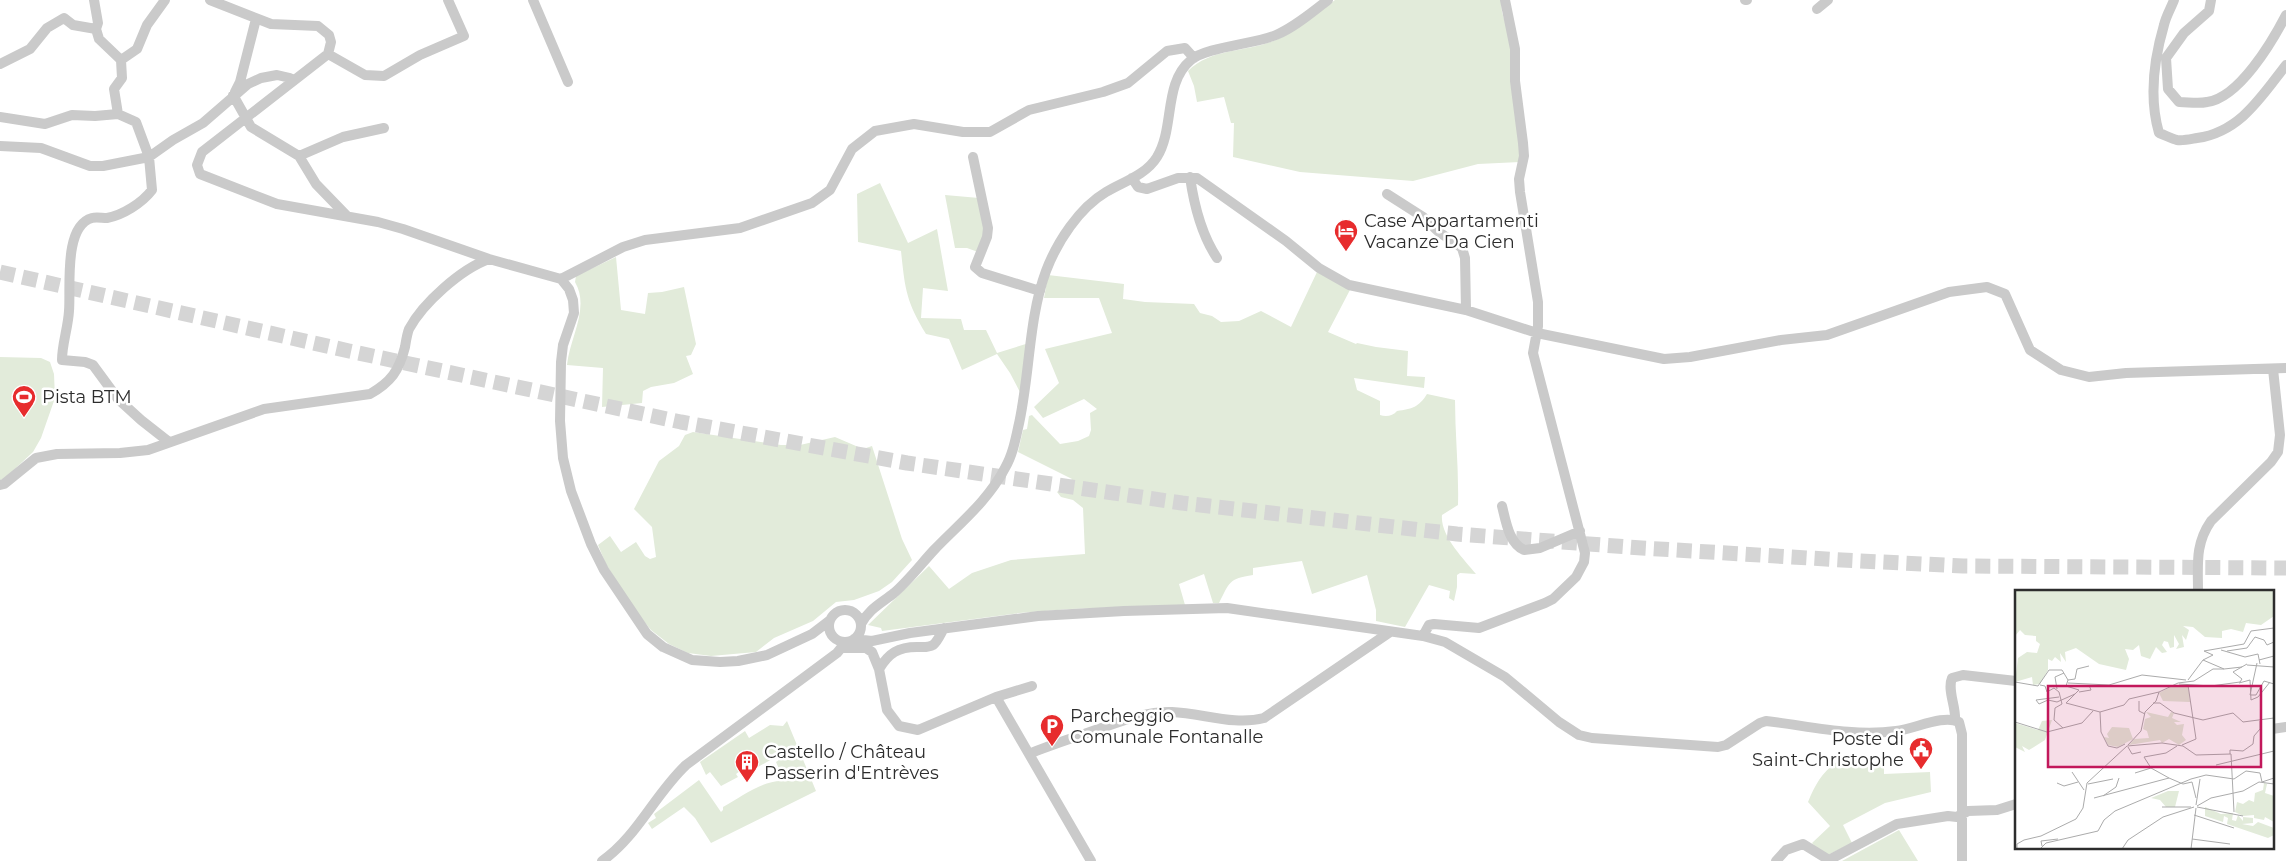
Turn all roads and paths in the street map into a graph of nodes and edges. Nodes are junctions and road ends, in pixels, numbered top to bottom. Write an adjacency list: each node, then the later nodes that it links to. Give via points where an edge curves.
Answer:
1 (94, 0): 14 (street)
2 (165, 0): 17 (street, via 147,25 137,49)
3 (210, 0): 13 (street)
4 (448, 0): 15 (street, via 464,36 420,55 384,76 365,75)
5 (533, 0): 21 (street)
6 (1328, 0): 16 (street, via 1275,36)
7 (1505, 0): 40 (street, via 1514,49 1524,156 1520,192 1538,302)
8 (1828, 0): 11 (street)
9 (2174, 0): 19 (street, via 2164,23 2156,57 2153,98 2160,133 2177,140 2192,139 2234,125 2250,111)
10 (2211, 0): 12 (street, via 2209,11 2184,33 2166,58 2168,89 2179,102 2208,102 2233,89 2271,45)
11 (1817, 10)
12 (2286, 16)
13 (256, 20): 15 (street, via 271,24 318,26 329,35); 22 (street)
14 (96, 29): 17 (street, via 99,39); 18 (street, via 60,18 30,49)
15 (328, 54): 20 (street)
16 (1194, 58): 32 (street, via 1181,72 1176,84 1164,144 1149,167); 37 (street, via 1185,48 1167,51 1128,83 1029,110 990,132 964,132 914,124 875,131 852,149 830,190 812,203 740,228 646,240 623,247)
17 (121, 60): 23 (street, via 122,78 114,89)
18 (0, 64)
19 (2286, 65)
20 (292, 81): 22 (street, via 283,76 268,76 248,84); 25 (street)
21 (568, 82)
22 (234, 95): 25 (street); 29 (street, via 203,123)
23 (118, 114): 24 (street, via 72,115 45,124); 29 (street, via 136,122)
24 (0, 117)
25 (246, 117): 28 (street, via 258,132); 34 (street, via 199,156 200,174 277,204)
26 (384, 128): 28 (street, via 343,137)
27 (0, 146): 29 (street, via 41,148 90,166)
28 (299, 156): 34 (street, via 316,184)
29 (149, 157): 43 (street, via 152,190 146,198 117,215 91,218 77,234 70,258 69,311 62,360 93,365 118,399)
30 (973, 157): 38 (street, via 988,228 975,267 982,274)
31 (1190, 177): 32 (street, via 1147,189 1138,187); 35 (street, via 1206,242); 39 (street, via 1222,194 1332,276 1369,290)
32 (1132, 178): 38 (street, via 1094,200 1071,226 1046,270)
33 (1387, 194): 39 (street, via 1423,216 1462,248)
34 (346, 216): 36 (street, via 403,229)
35 (1217, 258)
36 (488, 259): 37 (street); 43 (street, via 467,269 416,318 408,331 401,364 382,388 370,394 264,409)
37 (560, 279): 54 (street, via 570,289 574,300 561,362 563,458 590,544 637,621 663,647 692,660 720,662 767,655)
38 (1040, 291): 48 (street, via 1024,403 1007,466 974,510 894,593)
39 (1466, 310): 40 (street)
40 (1537, 333): 42 (street, via 1664,360 1827,335 1949,292 1987,287 2005,294 2030,350 2061,370 2089,377 2146,372); 46 (street, via 1533,353)
41 (2286, 368): 42 (street)
42 (2273, 369): 47 (street, via 2280,435 2278,452 2204,531 2200,542)
43 (169, 442): 44 (street, via 148,450 36,458)
44 (0, 485)
45 (1502, 506): 46 (street, via 1515,545 1524,550 1540,548)
46 (1580, 531): 56 (street, via 1585,553 1581,569 1553,600 1479,628 1434,624)
47 (2198, 590)
48 (879, 602): 49 (street); 51 (street, via 866,614)
49 (849, 611): 50 (street, via 836,612); 51 (street, via 857,616)
50 (829, 621): 54 (street); 55 (street)
51 (861, 627): 57 (street); 58 (street)
52 (944, 628): 53 (street, via 1038,616 1227,608); 57 (street); 60 (street, via 931,646 897,649 887,656)
53 (1390, 632): 56 (street); 65 (street, via 1264,718 1244,721 1159,712 1141,715)
54 (812, 634): 55 (street)
55 (832, 636): 58 (street); 59 (street, via 832,649)
56 (1423, 636): 64 (street, via 1446,642 1504,677 1564,726 1592,738 1718,747 1766,721 1879,733 1944,719)
57 (882, 638): 58 (street)
58 (847, 643): 59 (street); 60 (street, via 872,652)
59 (825, 661): 68 (street, via 686,765 630,835)
60 (879, 669): 63 (street, via 886,710 899,726 918,730)
61 (2015, 681): 64 (street, via 1963,675 1952,678)
62 (1032, 686): 63 (street)
63 (996, 697): 65 (street)
64 (1955, 720): 67 (street, via 1959,722 1962,734)
65 (1029, 754): 69 (street)
66 (2015, 804): 67 (street)
67 (1963, 814): 70 (street, via 1897,824 1829,860 1803,844 1786,850); 71 (street)
68 (602, 861)
69 (1090, 861)
70 (1776, 861)
71 (1962, 861)

